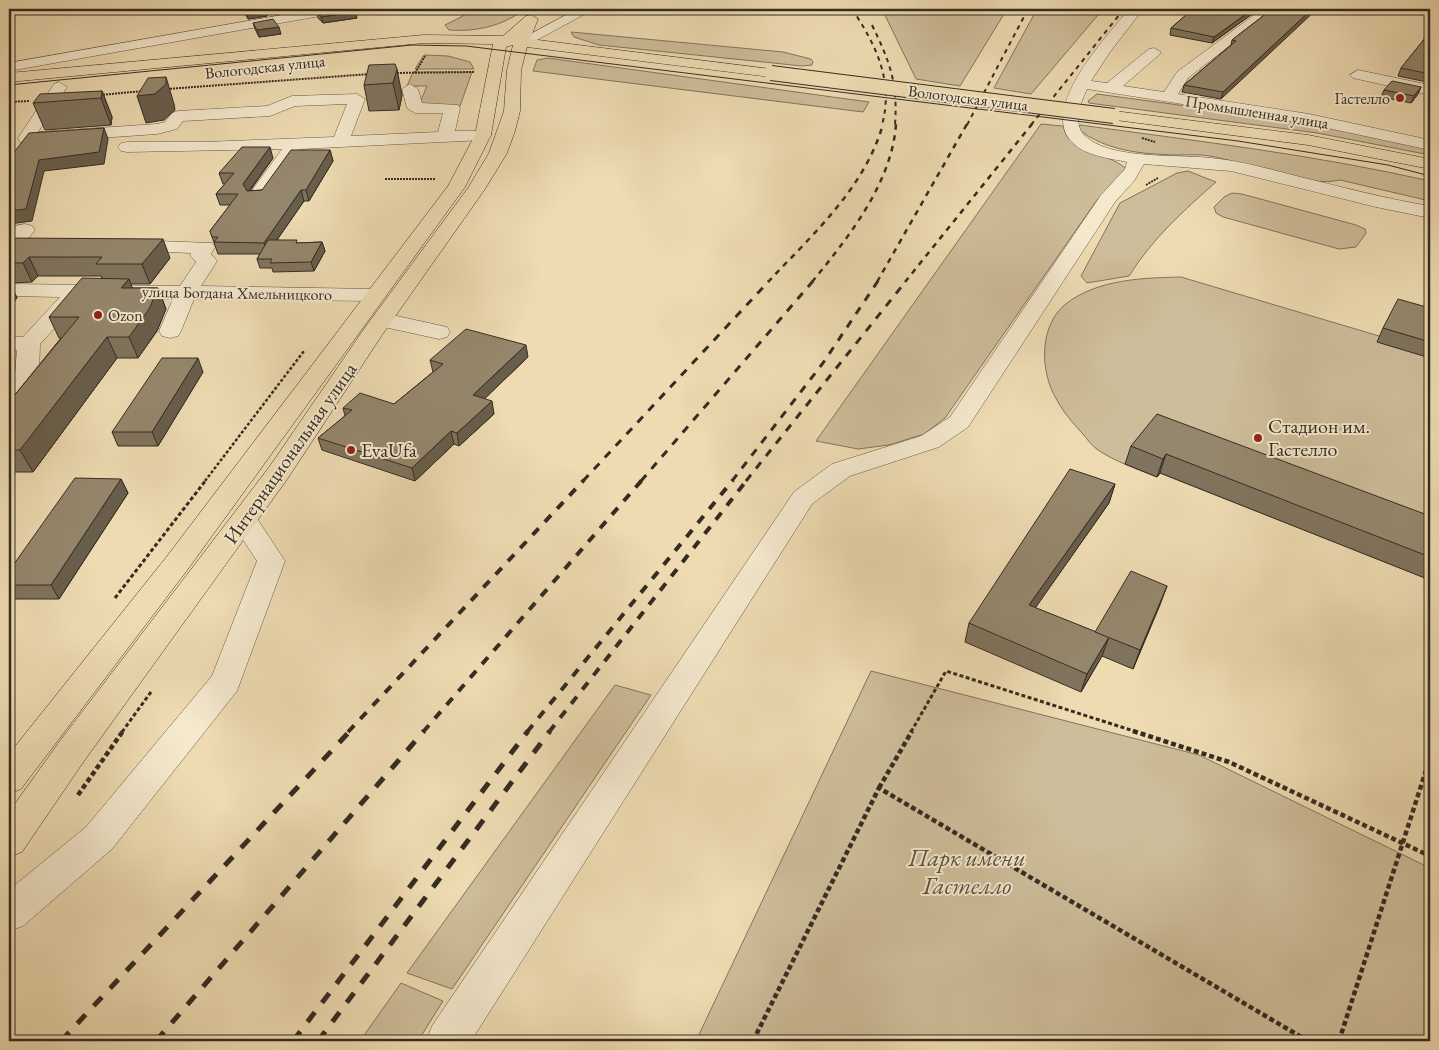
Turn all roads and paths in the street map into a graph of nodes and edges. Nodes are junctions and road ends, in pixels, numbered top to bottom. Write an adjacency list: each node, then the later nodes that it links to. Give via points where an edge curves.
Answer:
1 (337, 9): 8 (street)
2 (544, 9): 6 (main road)
3 (587, 9): 6 (street)
4 (1136, 9): 14 (street, via 1091,66)
5 (1270, 9): 23 (street, via 1182,75)
6 (508, 43): 12 (main road, Вологодская улица, via 424,39); 21 (main road, Вологодская улица); 25 (main road, Интернациональная улица); 31 (main road, Вологодская улица, bridge, via 1308,140); 44 (main road, Интернациональная улица, via 514,70 512,111 498,153)
7 (1154, 52): 16 (street)
8 (9, 66)
9 (388, 73): 13 (path, via 476,72)
10 (371, 74): 17 (path)
11 (1358, 75): 19 (street)
12 (9, 77)
13 (474, 81)
14 (1082, 84): 16 (street, Промышленная улица); 30 (street, via 1072,105 1070,126 1078,140 1091,147)
15 (410, 88): 25 (street, via 416,108 452,108)
16 (1110, 88): 23 (street, Промышленная улица)
17 (164, 89)
18 (9, 90): 21 (main road, Вологодская улица)
19 (1430, 90)
20 (145, 91): 22 (path)
21 (55, 93): 24 (path); 26 (street)
22 (98, 95)
23 (1168, 98): 29 (street, Промышленная улица, via 1308,119)
24 (9, 102)
25 (462, 136): 27 (street); 33 (path); 43 (main road, Интернациональная улица, via 456,187)
26 (26, 138): 27 (street, via 157,129 171,126 178,116 270,111 292,101 357,99); 28 (street, via 20,153 84,146)
27 (341, 142): 28 (street)
28 (294, 145): 35 (street)
29 (1430, 145)
30 (1136, 158): 36 (street, via 1228,165); 61 (street, via 1131,173 1098,214 956,425 938,438 840,471 803,498)
31 (1422, 162)
32 (385, 179): 33 (path)
33 (436, 179): 34 (path)
34 (430, 186)
35 (257, 196)
36 (1430, 212)
37 (9, 233): 38 (street, via 25,230 13,245)
38 (61, 246)
39 (109, 246): 42 (street, via 205,247 200,255 207,261)
40 (9, 290): 41 (street, улица Богдана Хмельницкого)
41 (78, 290): 42 (street, улица Богдана Хмельницкого); 47 (street)
42 (186, 293): 43 (street, улица Богдана Хмельницкого); 45 (street)
43 (374, 295): 55 (main road, Интернациональная улица, via 183,554)
44 (382, 320): 46 (street); 50 (main road, Интернациональная улица)
45 (170, 331)
46 (439, 332)
47 (19, 343): 49 (street, via 27,374)
48 (306, 349): 51 (path)
49 (9, 399)
50 (244, 520): 57 (main road, Интернациональная улица); 60 (street, via 271,561 226,682 99,838)
51 (109, 606)
52 (1430, 758): 53 (path)
53 (1425, 774): 54 (path); 58 (path)
54 (1430, 776)
55 (9, 779)
56 (879, 788): 58 (path, via 946,671 1229,762); 62 (path); 63 (path)
57 (9, 841)
58 (1403, 842): 59 (path); 64 (path)
59 (1430, 856)
60 (9, 913)
61 (447, 1041)
62 (753, 1041)
63 (1308, 1041)
64 (1339, 1041)

